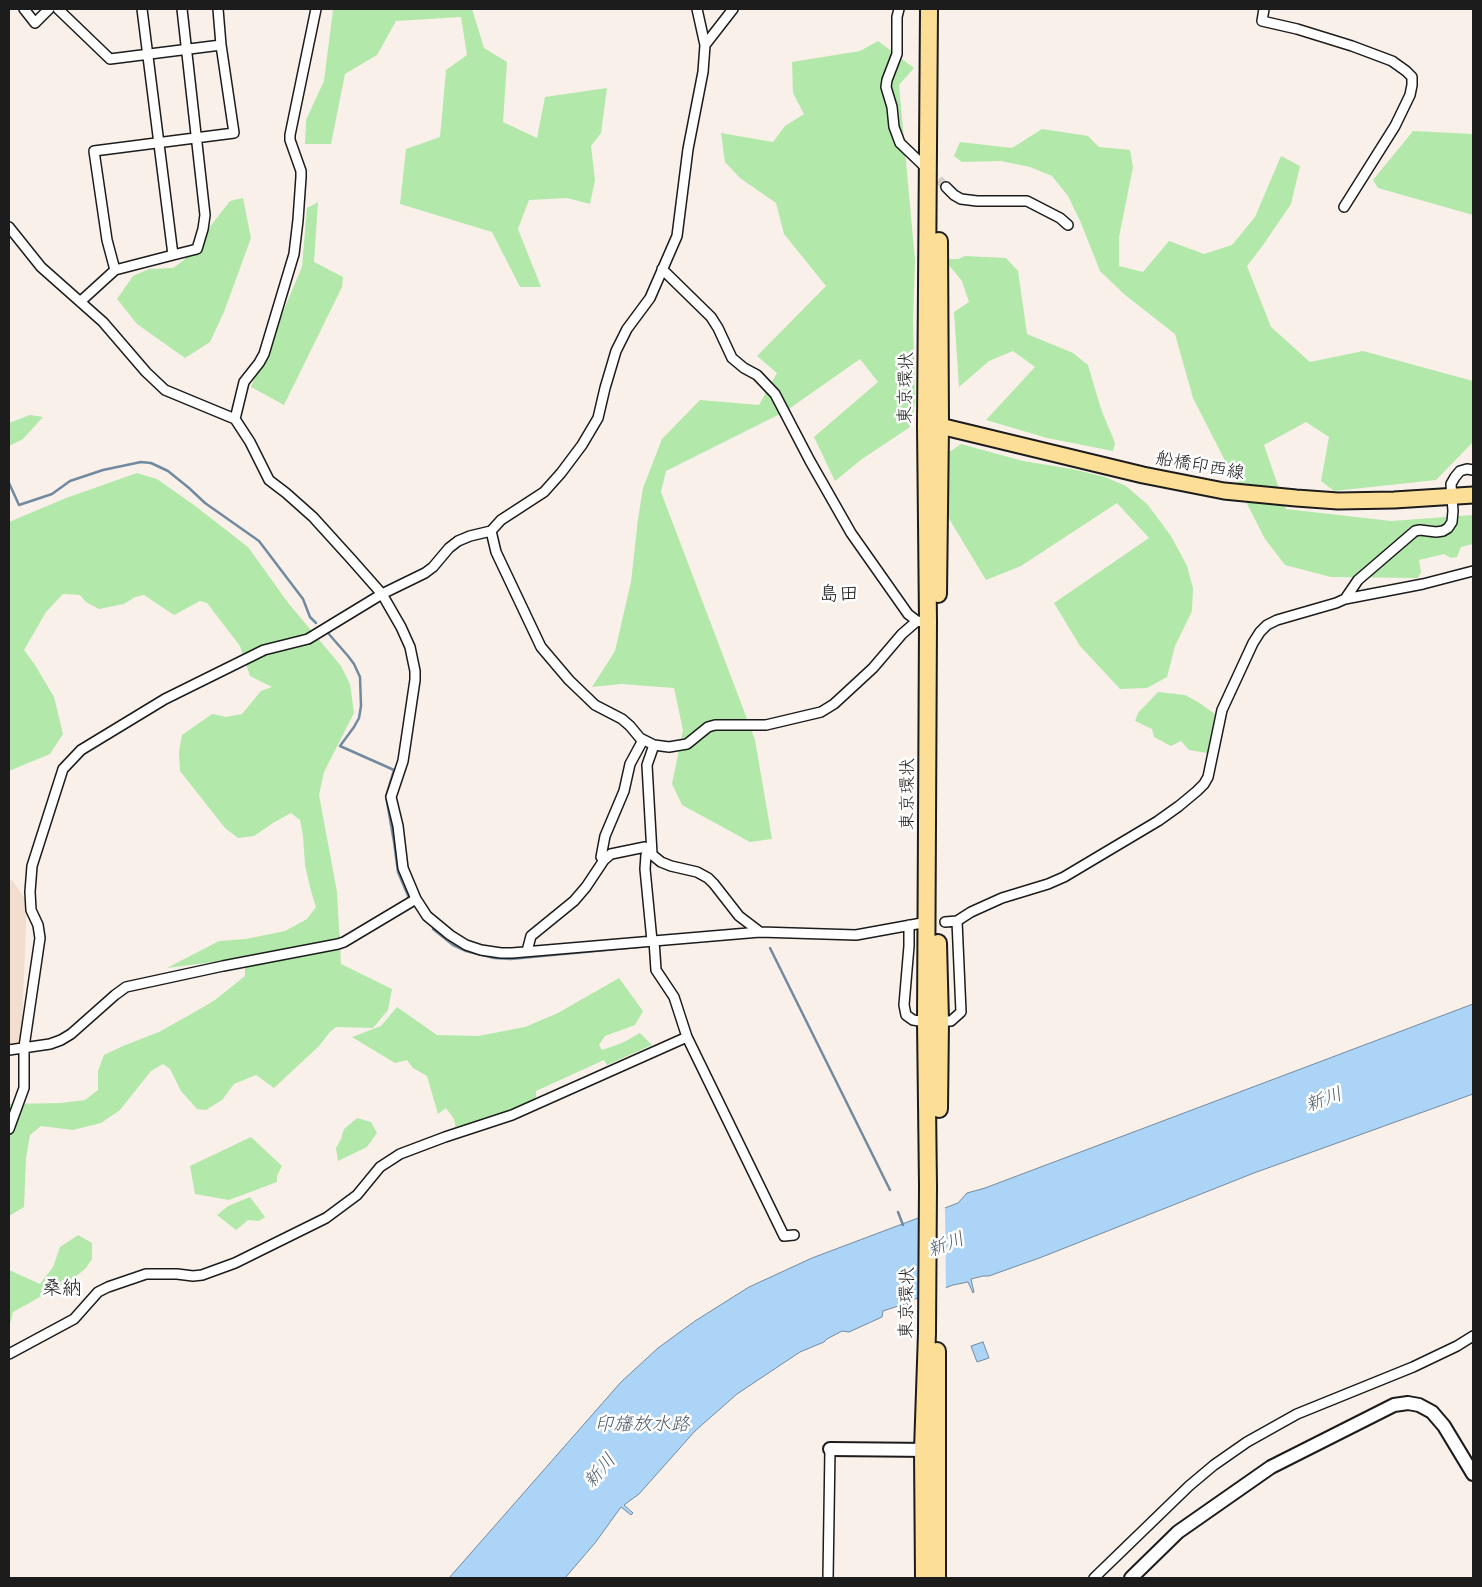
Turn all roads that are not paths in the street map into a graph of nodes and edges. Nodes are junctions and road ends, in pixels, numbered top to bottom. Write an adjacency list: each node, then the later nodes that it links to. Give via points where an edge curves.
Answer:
1 (24, 9): 2 (street, via 35,23)
2 (49, 9)
3 (58, 9): 17 (street, via 110,59)
4 (142, 9): 17 (street)
5 (182, 9): 16 (street)
6 (218, 9): 14 (street)
7 (316, 9): 29 (street, via 290,135 302,177 294,254 264,354 244,382)
8 (697, 9): 15 (street)
9 (733, 9): 15 (street)
10 (900, 9): 20 (street, via 897,54 886,87 900,144)
11 (929, 9): 30 (highway, 東京環状)
12 (938, 9): 30 (highway, 東京環状)
13 (1264, 9): 22 (street, via 1262,21 1352,46 1392,61 1412,77 1410,95 1395,126)
14 (221, 45): 16 (street); 18 (street, via 234,133)
15 (705, 45): 26 (street, via 704,72 688,149 677,236)
16 (187, 49): 17 (street); 18 (street)
17 (148, 54): 19 (street)
18 (197, 137): 19 (street); 25 (street, via 205,215 203,229 196,249)
19 (158, 142): 25 (street); 27 (street, via 94,151 107,240)
20 (923, 165)
21 (946, 187): 23 (street, via 961,199 1026,201)
22 (1344, 207)
23 (1068, 225)
24 (9, 227): 28 (street, via 41,267)
25 (173, 255): 27 (street)
26 (662, 269): 34 (street, via 650,298 616,350 600,412 582,445 544,492 501,520); 39 (street, via 711,317 732,358 757,375 775,394 851,533 908,614)
27 (115, 270): 28 (street)
28 (80, 301): 29 (street, via 165,390)
29 (235, 419): 36 (street, via 269,480 313,517)
30 (933, 425): 33 (main road, 船橋印西線, via 1184,484 1260,495 1338,501); 38 (highway, 東京環状)
31 (1473, 470): 33 (street, via 1467,469 1455,477 1451,484)
32 (1473, 495): 33 (main road, 船橋印西線)
33 (1452, 497): 37 (street, via 1452,522 1448,528 1436,532 1415,531 1358,580)
34 (491, 531): 36 (street, via 458,541 425,573); 41 (street, via 496,552 541,647 595,705 622,719)
35 (1473, 571): 37 (street)
36 (382, 594): 45 (street, via 410,647 414,671 403,761 391,797 403,868); 55 (street, via 308,639 264,650 166,699 81,750 63,769 32,866 32,910 40,938)
37 (1345, 599): 46 (street, via 1277,620 1260,632 1222,710 1208,777 1189,798 1136,835 1064,877 1002,898)
38 (933, 604): 39 (highway, 東京環状); 40 (highway, 東京環状)
39 (923, 622): 40 (highway, 東京環状); 42 (street, via 902,634 873,668 821,712 766,725 715,725 687,744)
40 (933, 728): 53 (highway, 東京環状)
41 (643, 740): 42 (street); 44 (street, via 630,764 624,790 605,836 601,857)
42 (654, 745): 43 (street, via 647,765)
43 (650, 853): 44 (street, via 645,847 618,851); 50 (street, via 661,862 708,878 739,916); 51 (street, via 646,854 646,869)
44 (604, 860): 52 (street, via 574,901 531,936)
45 (416, 899): 52 (street, via 427,916 466,945 501,953); 55 (street, via 338,944 126,987 62,1040)
46 (957, 921): 47 (street); 53 (street, via 961,1012 951,1021)
47 (945, 922)
48 (922, 923): 49 (street)
49 (909, 925): 50 (street, via 856,935); 53 (street, via 906,1015 913,1020)
50 (760, 932): 51 (street)
51 (653, 940): 52 (street); 54 (street, via 656,970 674,997)
52 (527, 951)
53 (933, 1022): 62 (highway, 東京環状)
54 (687, 1037): 58 (street, via 784,1236); 60 (street, via 512,1115 400,1154 380,1167 357,1195 326,1218 235,1263 202,1275 146,1274 103,1289 74,1319)
55 (24, 1047): 56 (street); 57 (street, via 24,1088)
56 (9, 1050)
57 (9, 1129)
58 (794, 1235)
59 (1473, 1336): 67 (street, via 1412,1367 1297,1414 1247,1442 1189,1486)
60 (9, 1354)
61 (830, 1449): 62 (street); 64 (street)
62 (930, 1450): 65 (highway, 東京環状); 66 (highway, 東京環状)
63 (1473, 1474): 68 (street, via 1432,1412 1419,1405 1394,1405 1271,1467 1178,1532)
64 (828, 1578)
65 (924, 1578)
66 (937, 1578)
67 (1094, 1578)
68 (1131, 1578)

